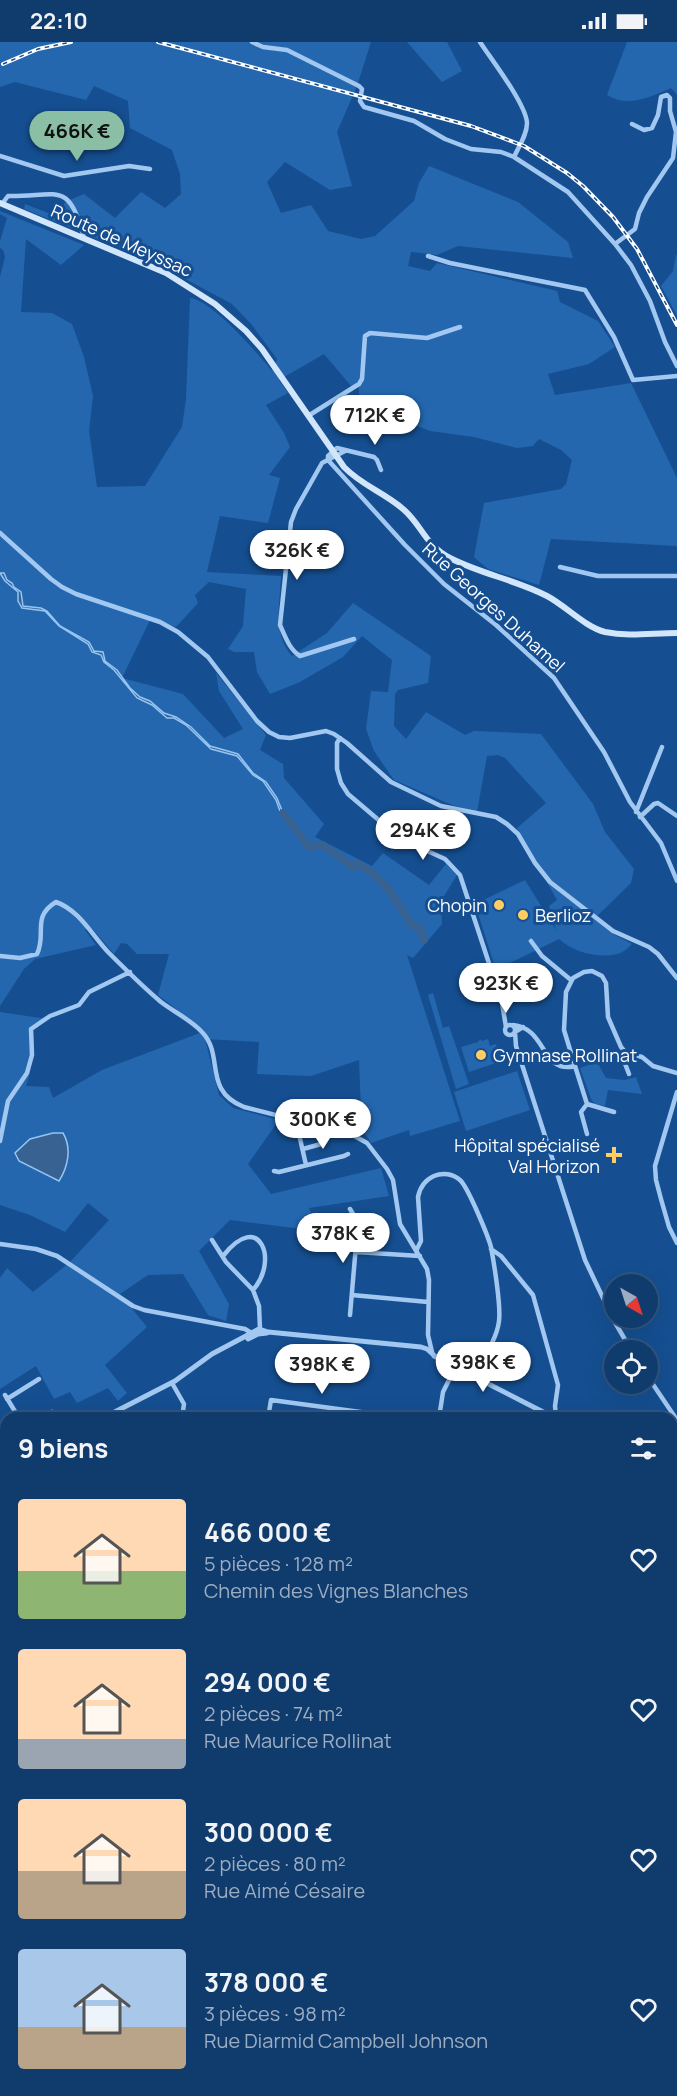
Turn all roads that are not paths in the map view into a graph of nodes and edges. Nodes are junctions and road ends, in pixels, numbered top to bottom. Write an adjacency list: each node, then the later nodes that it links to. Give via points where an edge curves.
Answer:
1 (252, 42): 5 (street, via 287,51 359,86 364,107 414,120 471,149)
2 (480, 42): 5 (street, via 527,120 526,134)
3 (632, 124): 9 (street, via 644,130 652,128 661,97 668,95 675,132 673,158 647,197 635,229)
4 (0, 156): 6 (street, via 63,176 129,166)
5 (514, 157): 9 (street, via 568,192)
6 (150, 169)
7 (1, 203): 8 (main road, Route de Meyssac); 8 (street, via 8,196 65,197 77,212)
8 (84, 238): 14 (main road, Route de Meyssac, via 166,273 225,311 262,349)
9 (615, 244): 12 (street, via 646,292)
10 (428, 256): 13 (street, via 585,290 615,337 633,380)
11 (460, 327): 14 (street, via 428,338 370,333 365,336 359,384)
12 (677, 366)
13 (677, 376)
14 (308, 416): 15 (main road, Route de Meyssac)
15 (334, 454): 16 (street); 17 (street, via 345,451 374,457); 21 (main road, Route de Meyssac, via 355,478 406,511 431,544 450,558 543,594 596,629 627,635)
16 (328, 460): 22 (street, via 322,463 291,522 280,625 300,656); 25 (street, Rue Georges Duhamel, via 444,584 554,678 604,752)
17 (381, 470)
18 (0, 533): 23 (street, via 62,587 178,632 208,657 269,732 290,738 326,731)
19 (560, 567): 20 (street, via 598,576)
20 (677, 576)
21 (677, 633)
22 (354, 639)
23 (340, 738): 31 (street, via 391,782 441,806 496,817 507,824 550,882 613,931 649,947); 33 (street, via 337,769 348,794 401,839 445,859 460,875)
24 (663, 747): 25 (street)
25 (638, 815): 26 (street, via 658,803); 27 (street, Rue Georges Duhamel, via 661,843)
26 (677, 816)
27 (677, 881)
28 (531, 941): 32 (street)
29 (0, 956): 30 (street, via 20,958 37,954 41,916 56,902 78,916)
30 (130, 972): 45 (street, via 159,1000 202,1031 220,1088 229,1099); 47 (street, via 89,992 79,1005 50,1016 31,1029 32,1055 27,1073 8,1101)
31 (677, 978)
32 (570, 980): 38 (street, via 592,971 604,979 608,1017); 39 (street, via 564,1030)
33 (510, 1026): 34 (street); 35 (street); 36 (street)
34 (523, 1027): 35 (street); 39 (street, via 532,1032 554,1062)
35 (515, 1032): 36 (street); 37 (street)
36 (508, 1034): 37 (street)
37 (516, 1046): 68 (street, via 585,1260)
38 (626, 1053): 40 (street); 41 (street)
39 (575, 1066): 43 (street)
40 (677, 1073)
41 (629, 1074)
42 (677, 1092): 55 (street, via 655,1166 661,1199)
43 (587, 1104): 44 (street); 46 (street, via 581,1112)
44 (614, 1112)
45 (296, 1121): 49 (street); 58 (street, via 351,1134 368,1143 393,1180 400,1224)
46 (587, 1134)
47 (0, 1141)
48 (321, 1144): 49 (street)
49 (303, 1149): 51 (street)
50 (348, 1154): 51 (street)
51 (306, 1165): 52 (street)
52 (274, 1171)
53 (350, 1209): 59 (street, via 358,1222)
54 (212, 1239): 60 (street)
55 (677, 1243)
56 (0, 1244): 66 (street, via 57,1256 144,1310)
57 (491, 1249): 58 (street, via 464,1185 455,1177 442,1174 426,1180 420,1189 420,1241); 72 (street, via 499,1322); 84 (street, via 533,1295 558,1385)
58 (416, 1251): 61 (street)
59 (356, 1252): 61 (street); 63 (street)
60 (223, 1256): 62 (street); 62 (street, via 239,1240 253,1237 263,1244 263,1273)
61 (420, 1256): 64 (street, via 429,1275)
62 (253, 1290): 66 (street, via 259,1306)
63 (352, 1295): 64 (street); 65 (street)
64 (428, 1302): 67 (street)
65 (350, 1315)
66 (256, 1332): 69 (street); 74 (street, via 212,1354)
67 (428, 1335): 69 (street); 70 (street)
68 (625, 1340)
69 (424, 1350): 70 (street)
70 (434, 1355): 71 (street)
71 (456, 1366): 72 (street); 82 (street, via 443,1392)
72 (474, 1376): 83 (street)
73 (39, 1379): 77 (street, via 6,1397)
74 (172, 1383): 78 (street); 79 (street, via 184,1404)
75 (658, 1392): 85 (street)
76 (354, 1411): 80 (street, via 272,1400); 81 (street)
77 (16, 1412)
78 (115, 1412)
79 (183, 1412)
80 (269, 1412)
81 (361, 1412)
82 (441, 1412)
83 (542, 1412)
84 (551, 1412)
85 (672, 1412)

